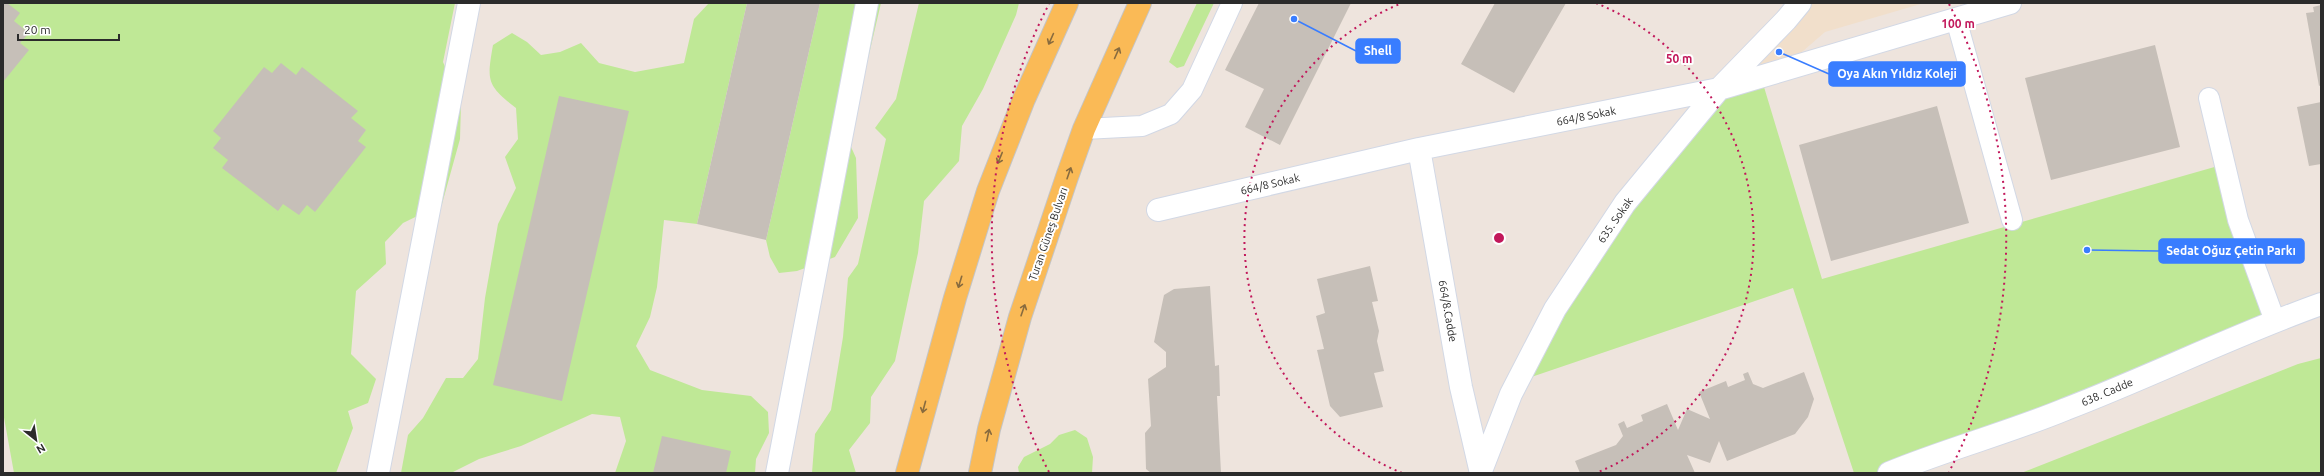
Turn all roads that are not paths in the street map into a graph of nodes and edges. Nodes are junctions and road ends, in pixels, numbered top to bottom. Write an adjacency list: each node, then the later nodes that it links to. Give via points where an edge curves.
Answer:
1 (469, 3): 18 (street)
2 (867, 3): 19 (street)
3 (1067, 3): 20 (main road, one-way to 20, via 1024,99 988,191 955,298)
4 (1140, 3): 11 (main road, Turan Güneş Bulvarı, one-way to 4)
5 (1232, 3): 11 (lane, via 1192,90 1171,114 1142,126)
6 (1800, 3): 9 (street, 635. Sokak)
7 (2010, 3): 8 (street, 664/8 Sokak)
8 (1956, 19): 9 (street, 664/8 Sokak); 14 (lane)
9 (1719, 89): 12 (street, 664/8 Sokak); 17 (street, 635. Sokak, via 1625,203 1555,309 1511,394)
10 (2209, 98): 16 (lane, via 2238,220)
11 (1084, 129): 21 (main road, Turan Güneş Bulvarı, one-way to 11, via 989,429 1020,316)
12 (1418, 149): 13 (street, 664/8 Sokak); 17 (street, 664/8.Cadde, via 1461,387)
13 (1158, 210)
14 (2012, 220)
15 (2321, 304): 16 (street, 638. Cadde)
16 (2275, 321): 22 (street, 638. Cadde, via 2065,410)
17 (1481, 472)
18 (378, 473)
19 (777, 473)
20 (907, 473)
21 (980, 473)
22 (1889, 473)

